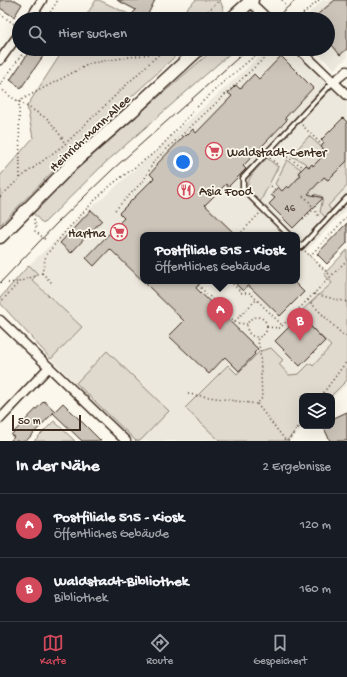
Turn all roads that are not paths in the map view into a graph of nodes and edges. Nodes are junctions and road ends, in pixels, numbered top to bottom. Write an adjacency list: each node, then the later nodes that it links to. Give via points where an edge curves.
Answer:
1 (42, 0): 3 (street)
2 (250, 1): 4 (main road); 5 (street)
3 (34, 12)
4 (238, 12)
5 (261, 12)
6 (12, 44): 9 (street)
7 (191, 56): 15 (main road, Heinrich-Mann-Allee, via 73,163)
8 (306, 56): 11 (street)
9 (0, 60)
10 (347, 72): 11 (street)
11 (333, 82): 12 (street); 14 (lane, via 243,178 243,189)
12 (347, 96)
13 (347, 198): 16 (lane)
14 (286, 232)
15 (0, 238)
16 (300, 244)
17 (0, 320): 18 (street)
18 (50, 367): 19 (street); 20 (street)
19 (0, 419)
20 (126, 441)

